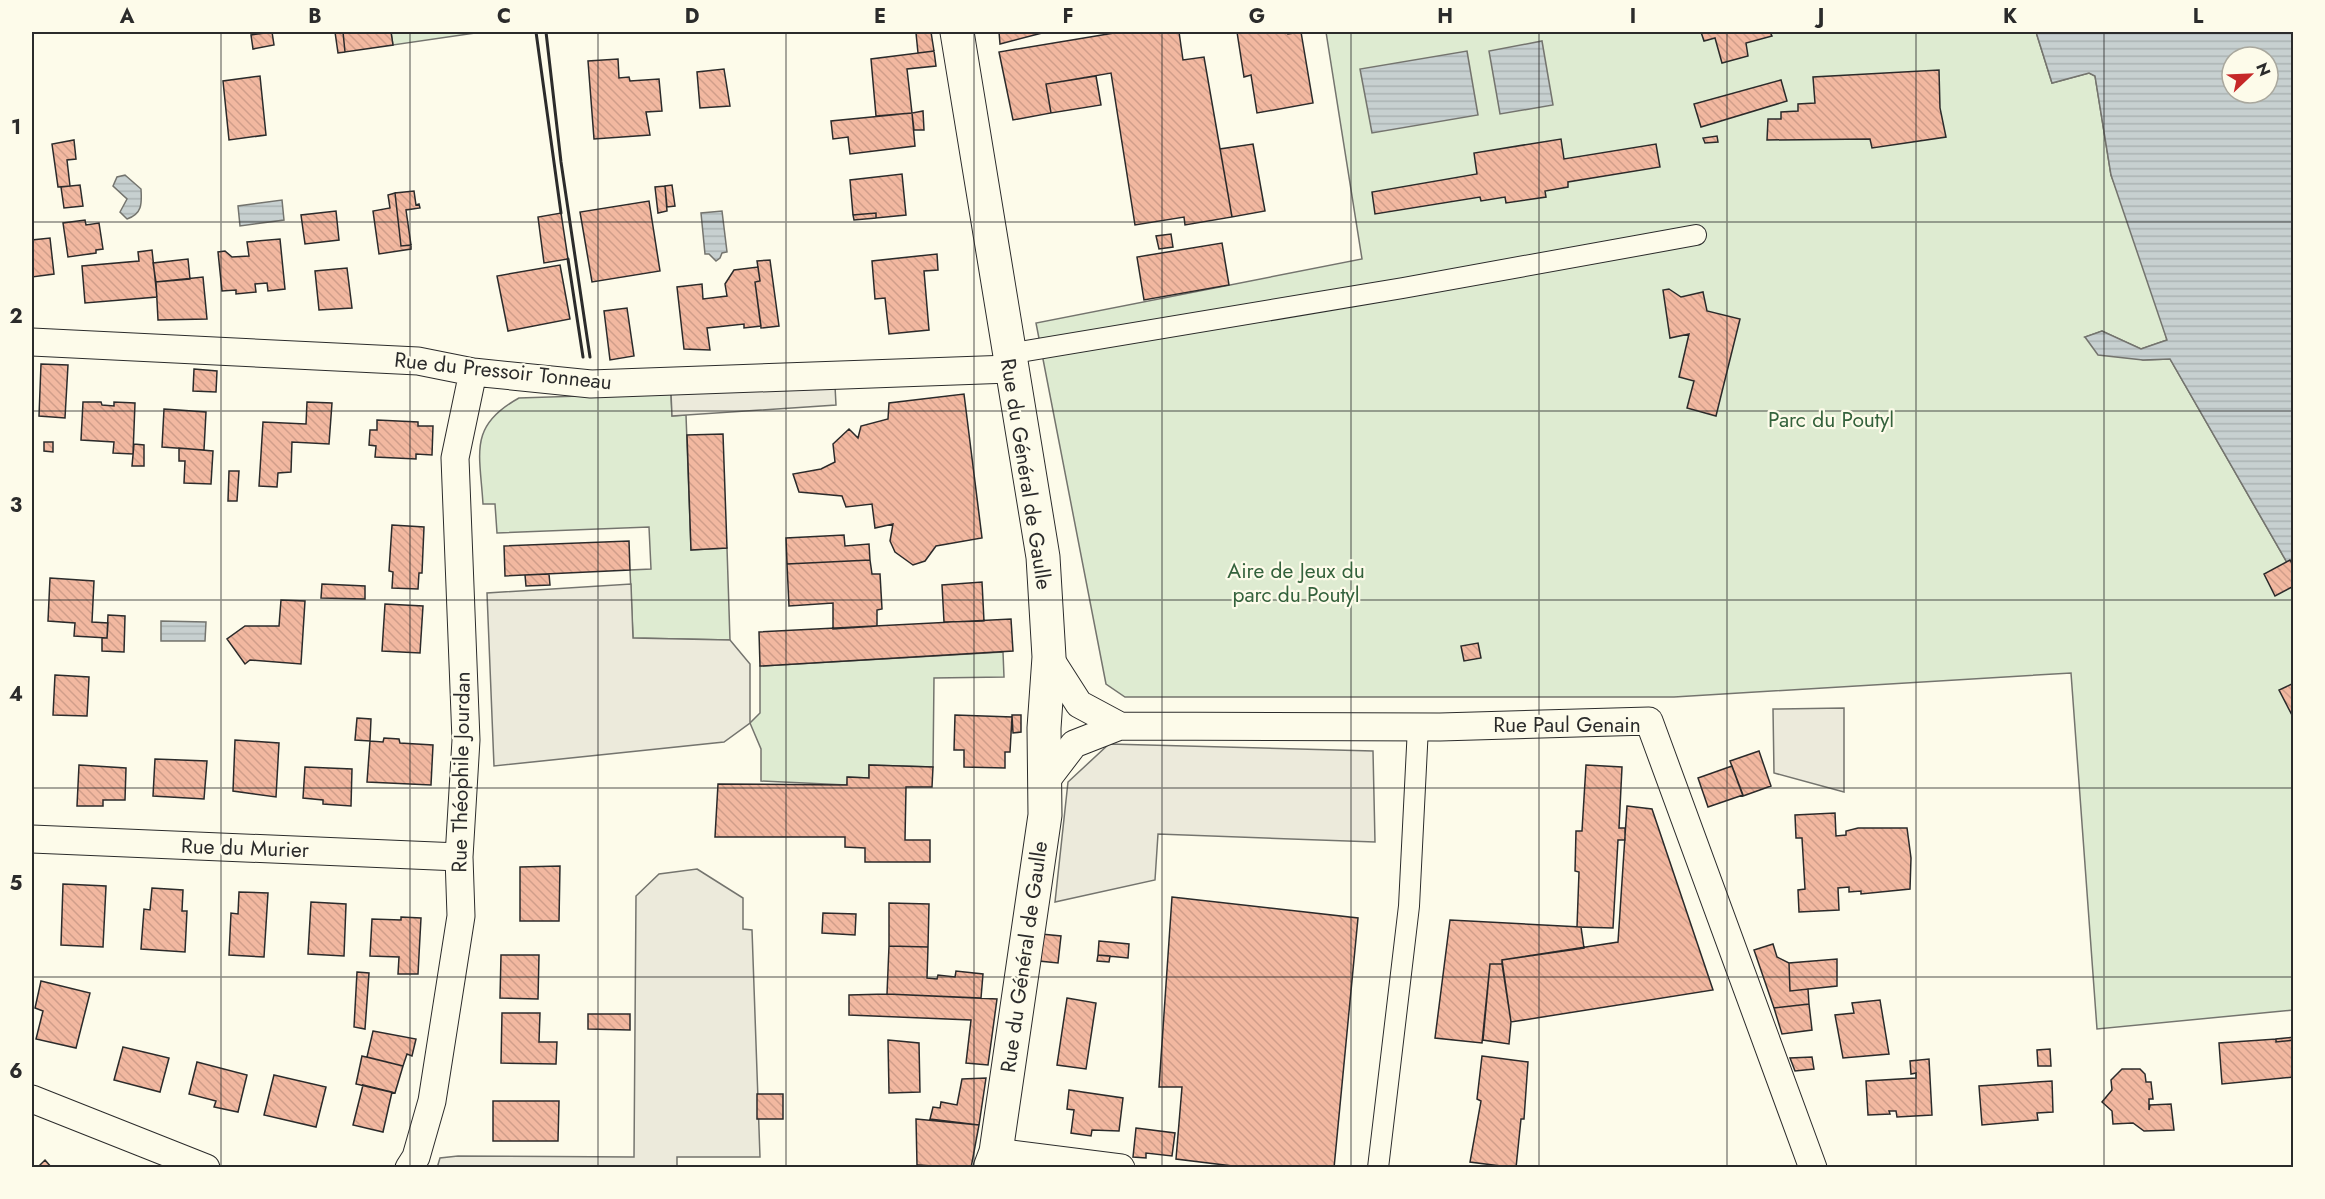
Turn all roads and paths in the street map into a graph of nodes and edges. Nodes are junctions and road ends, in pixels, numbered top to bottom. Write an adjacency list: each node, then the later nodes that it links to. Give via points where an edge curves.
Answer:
1 (957, 32): 4 (main road, Rue du Général de Gaulle)
2 (1696, 235): 4 (street)
3 (32, 342): 5 (street, Rue du Pressoir Tonneau, via 418,361)
4 (1009, 362): 5 (street, Rue du Pressoir Tonneau, via 591,384); 6 (main road, Rue du Général de Gaulle, via 1043,557)
5 (473, 372): 11 (street, Rue Théophile Jourdan, via 455,458 466,740)
6 (1049, 657): 7 (street, Rue Paul Genain, via 1079,704); 9 (main road, Rue du Général de Gaulle, via 1044,728)
7 (1120, 726): 8 (street, Rue Paul Genain); 9 (street, Rue Paul Genain, via 1074,744)
8 (1418, 727): 17 (street, via 1408,906); 18 (street, Rue Paul Genain, via 1649,721)
9 (1046, 782): 13 (main road, Rue du Général de Gaulle, via 1045,815)
10 (32, 839): 11 (street, Rue du Murier)
11 (459, 857): 15 (street, Rue Théophile Jourdan, via 461,916 447,1019 432,1101)
12 (32, 1098): 14 (street)
13 (993, 1160): 16 (street)
14 (206, 1167)
15 (409, 1167)
16 (1121, 1167)
17 (1378, 1167)
18 (1813, 1167)

